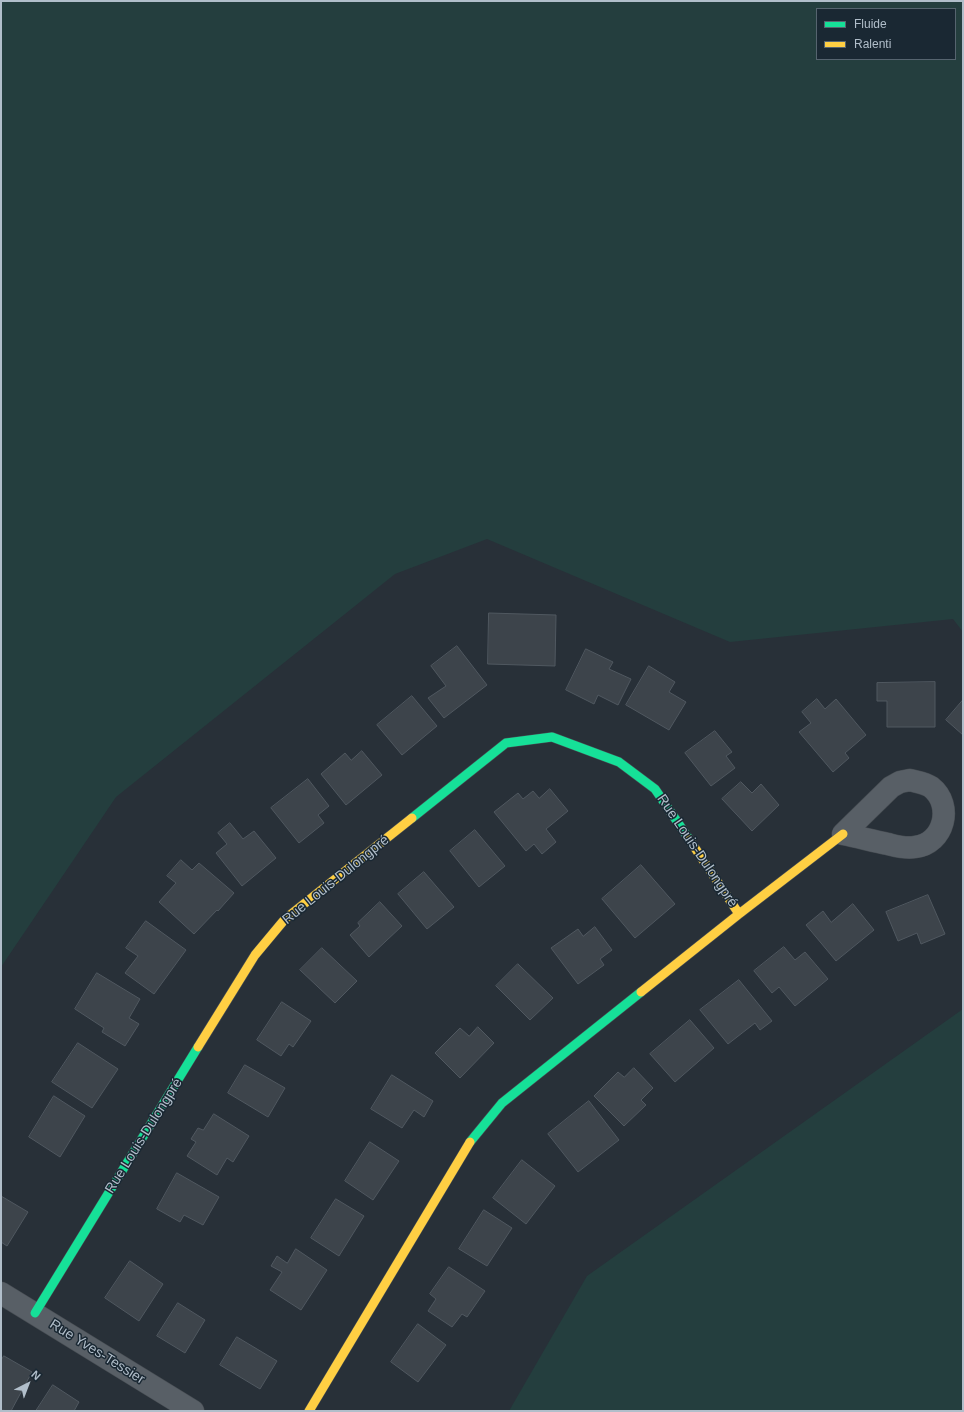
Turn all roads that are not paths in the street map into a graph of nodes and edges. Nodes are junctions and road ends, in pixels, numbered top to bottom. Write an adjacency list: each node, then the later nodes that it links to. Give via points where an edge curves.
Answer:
1 (843, 834): 2 (street, Rue Louis-Dulongpré)
2 (739, 914): 4 (street, Rue Louis-Dulongpré, via 655,789 619,762 552,737 506,743 285,919 255,955); 6 (street, Rue Louis-Dulongpré, via 502,1103 471,1140)
3 (1, 1294): 4 (street, Rue Yves-Tessier)
4 (35, 1313): 5 (street, Rue Yves-Tessier)
5 (193, 1411)
6 (309, 1411)

